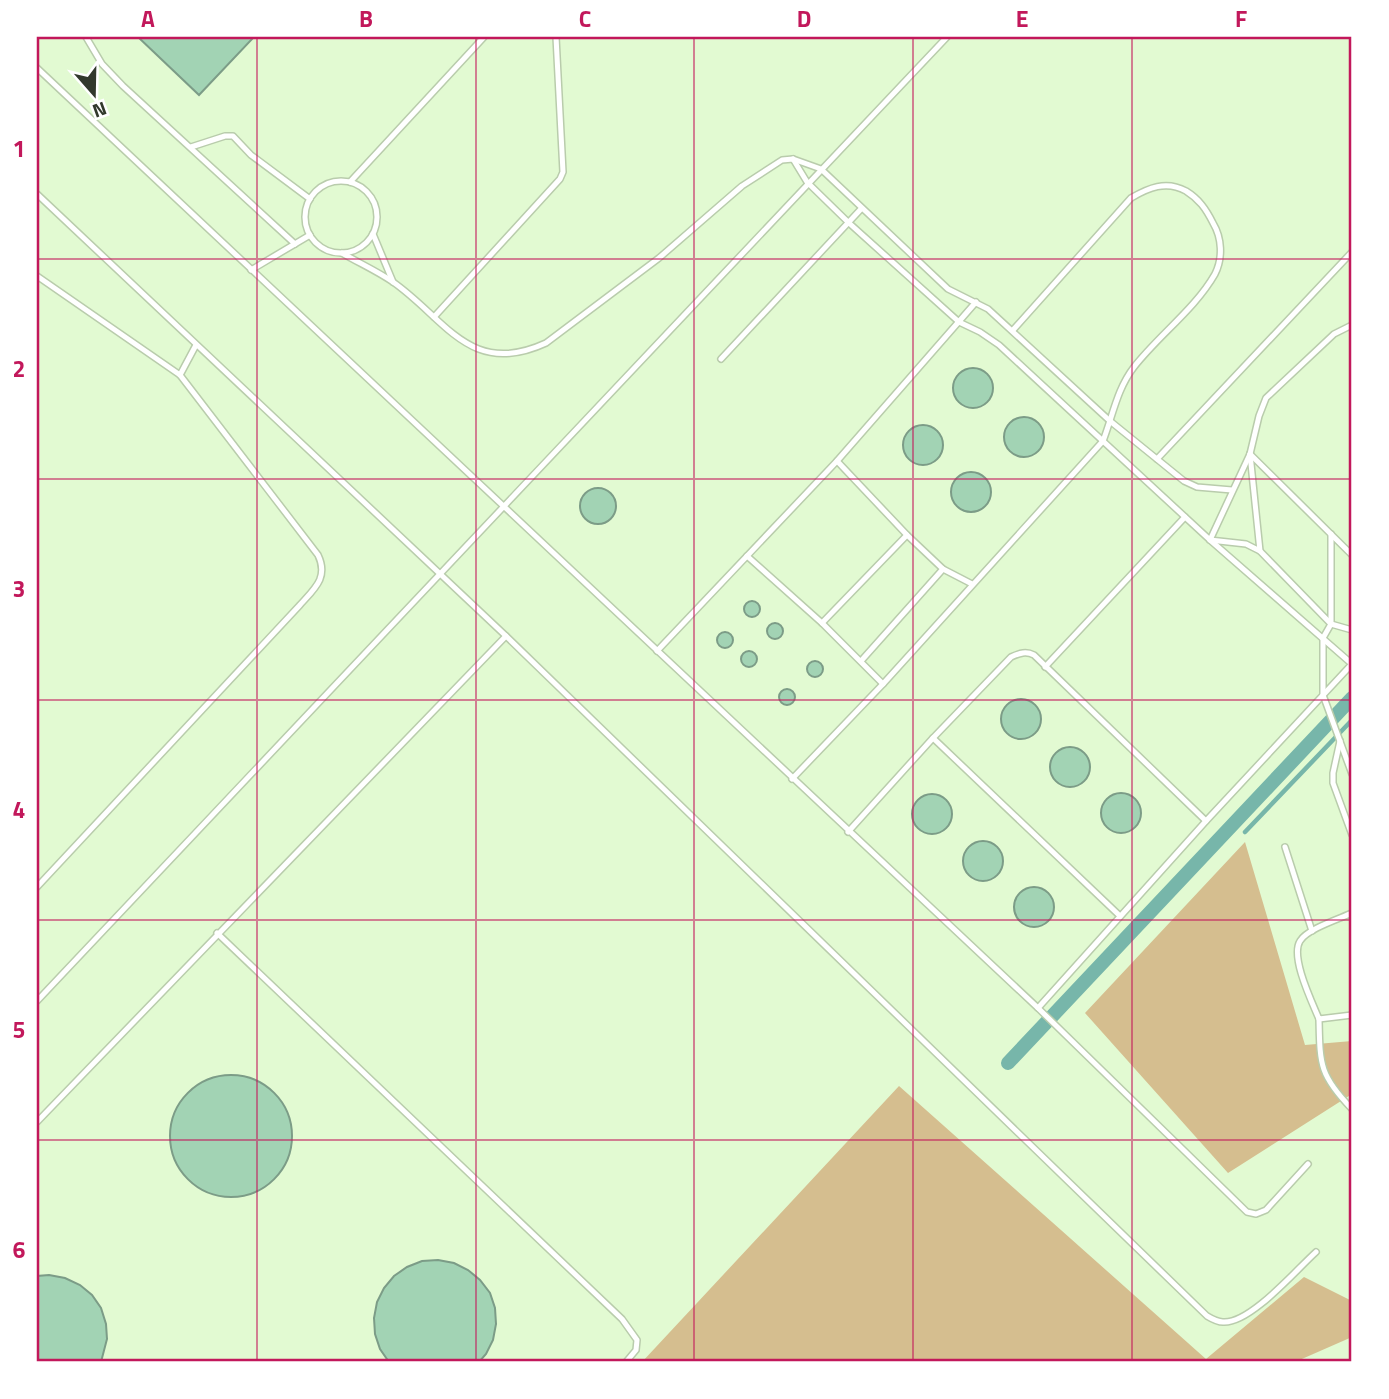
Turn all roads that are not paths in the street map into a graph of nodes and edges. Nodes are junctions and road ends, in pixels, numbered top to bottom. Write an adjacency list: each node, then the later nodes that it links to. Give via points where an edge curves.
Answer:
1 (86, 37): 6 (lane, via 102,64 123,86)
2 (484, 37): 9 (lane)
3 (556, 37): 24 (lane, via 560,179)
4 (947, 37): 8 (lane)
5 (37, 68): 20 (lane)
6 (191, 147): 12 (lane, via 233,136); 17 (lane)
7 (793, 159): 8 (lane); 10 (lane); 24 (lane, via 782,160 742,186 649,265 531,350 514,354 465,345)
8 (821, 169): 10 (lane); 13 (lane)
9 (350, 182): 12 (lane, via 323,186); 15 (lane, via 366,191 376,207)
10 (807, 182): 14 (lane); 37 (lane)
11 (37, 194): 28 (lane)
12 (310, 199): 16 (lane, via 305,218)
13 (862, 209): 14 (lane); 23 (lane, via 948,289)
14 (849, 223): 25 (lane); 29 (lane)
15 (373, 234): 19 (lane, via 360,248); 22 (lane)
16 (310, 235): 17 (lane); 19 (lane, via 324,248)
17 (295, 244): 20 (lane)
18 (1352, 252): 34 (lane)
19 (342, 253): 22 (lane)
20 (251, 270): 37 (lane)
21 (37, 276): 30 (lane)
22 (393, 282): 24 (lane)
23 (976, 302): 25 (lane); 27 (lane)
24 (434, 317)
25 (959, 322): 32 (lane, via 999,345); 35 (lane)
26 (1352, 325): 33 (lane, via 1334,334 1266,398)
27 (1013, 330): 31 (lane); 31 (lane, via 1131,198 1149,187 1166,186 1195,197 1219,236 1216,272 1133,368 1119,390)
28 (195, 345): 30 (lane); 46 (lane)
29 (721, 359)
30 (180, 375): 66 (lane, via 318,555 323,575)
31 (1110, 421): 32 (lane); 34 (lane)
32 (1103, 440): 38 (lane); 47 (lane)
33 (1250, 454): 36 (lane); 39 (lane); 42 (lane)
34 (1157, 459): 36 (lane, via 1196,487)
35 (837, 461): 40 (lane); 44 (lane)
36 (1232, 490): 41 (lane)
37 (504, 506): 46 (lane); 53 (lane)
38 (1185, 517): 41 (lane); 55 (lane)
39 (1331, 534): 43 (lane); 49 (lane)
40 (907, 535): 45 (lane); 48 (lane)
41 (1210, 540): 42 (lane, via 1245,544); 52 (lane)
42 (1260, 551): 49 (lane)
43 (1352, 555)
44 (747, 556): 48 (lane); 53 (lane)
45 (943, 569): 47 (lane); 54 (lane)
46 (439, 575): 51 (lane); 71 (lane)
47 (972, 584): 56 (lane)
48 (822, 624): 54 (lane)
49 (1331, 624): 50 (lane); 52 (lane)
50 (1352, 630)
51 (506, 636): 70 (lane); 78 (lane, via 1207,1317 1224,1322 1253,1311)
52 (1323, 638): 57 (lane); 57 (lane, via 1352,664)
53 (657, 651): 61 (lane)
54 (861, 661): 56 (lane)
55 (1045, 667): 58 (lane, via 1029,653 1011,657); 62 (lane)
56 (883, 684): 61 (lane)
57 (1323, 695): 59 (lane); 62 (lane)
58 (933, 738): 63 (lane); 68 (lane)
59 (1340, 741): 60 (lane); 64 (lane, via 1334,783)
60 (1352, 774)
61 (792, 779): 63 (lane)
62 (1206, 821): 68 (lane)
63 (848, 832): 72 (lane)
64 (1352, 835)
65 (1285, 847): 69 (lane)
66 (37, 887)
67 (1352, 913): 69 (lane)
68 (1120, 916): 72 (lane)
69 (1312, 931): 74 (lane, via 1300,940 1296,952)
70 (217, 933): 76 (lane); 79 (lane, via 622,1320 637,1339 636,1350)
71 (37, 1001)
72 (1038, 1008): 77 (lane, via 1247,1212 1266,1210)
73 (1352, 1014): 74 (lane)
74 (1319, 1019): 75 (lane, via 1320,1062 1334,1090)
75 (1352, 1109)
76 (37, 1122)
77 (1308, 1164)
78 (1316, 1252)
79 (626, 1362)

